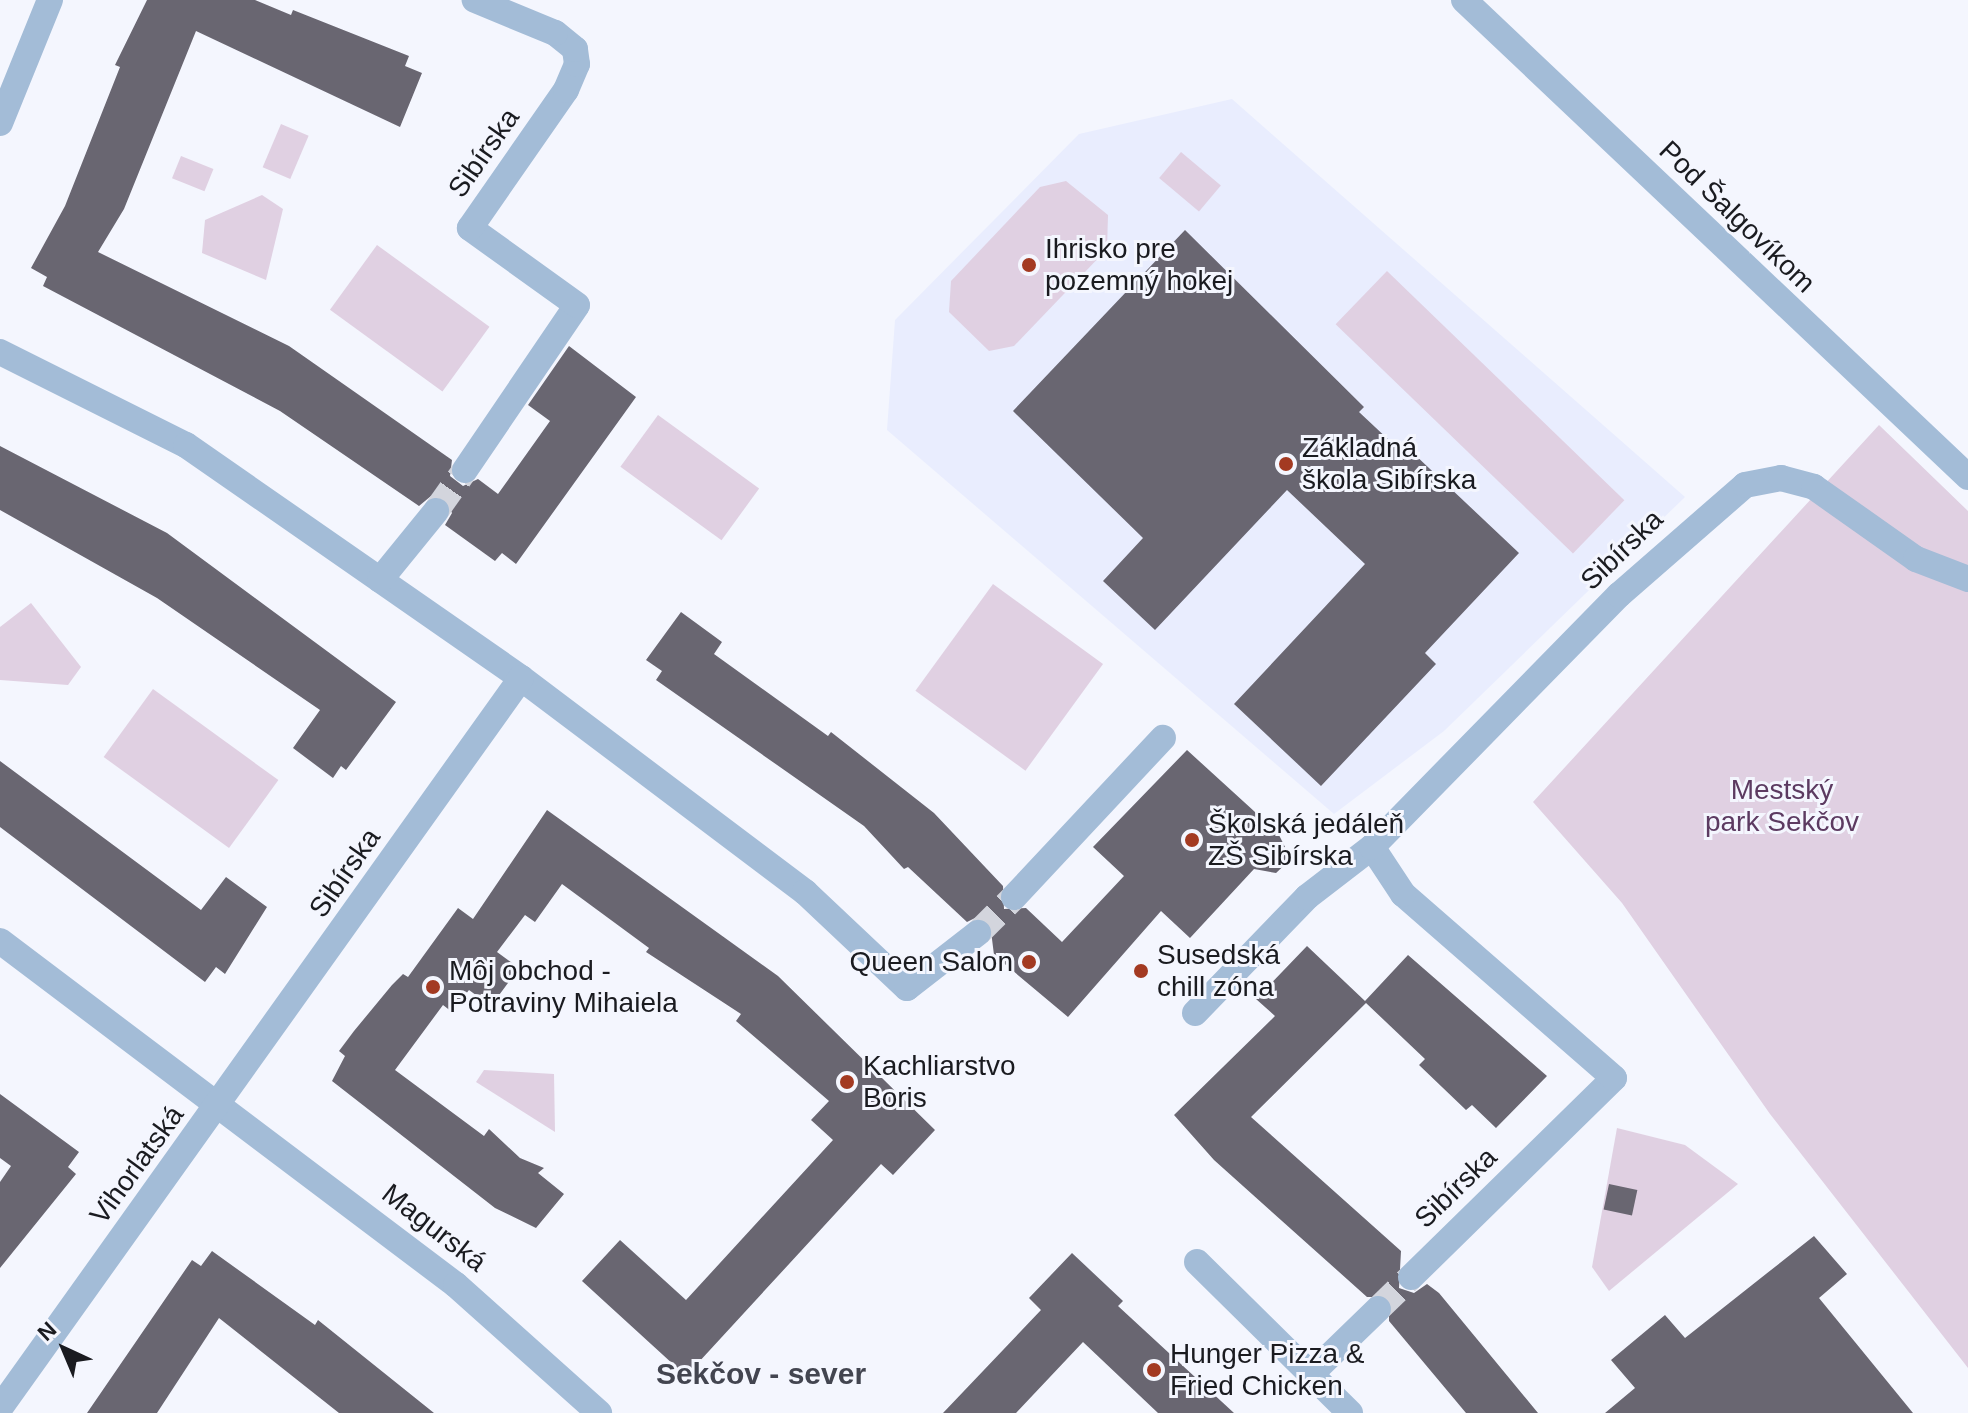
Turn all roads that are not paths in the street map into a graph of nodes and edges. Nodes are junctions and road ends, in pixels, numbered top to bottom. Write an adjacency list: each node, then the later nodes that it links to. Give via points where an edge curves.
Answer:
1 (50, 0): 4 (street)
2 (475, 0): 6 (street, Sibírska, via 555,33 575,49 577,64 566,90 470,228 577,305)
3 (1464, 0): 7 (street, Pod Šalgovíkom)
4 (0, 123)
5 (0, 352): 10 (street, via 186,445)
6 (465, 470)
7 (1968, 477)
8 (436, 511): 10 (street)
9 (1968, 579): 13 (street, Sibírska, via 1916,559 1814,487 1781,478 1745,485 1619,595)
10 (380, 580): 11 (street)
11 (521, 678): 15 (street, via 805,892 907,988); 18 (street, Sibírska)
12 (1163, 738): 14 (street)
13 (1372, 847): 17 (street, Sibírska, via 1307,897); 20 (street, Sibírska, via 1403,894 1614,1078)
14 (1014, 897)
15 (978, 933)
16 (0, 941): 18 (street, Vihorlatská)
17 (1199, 1009)
18 (221, 1104): 23 (street, Vihorlatská); 24 (street, Magurská, via 456,1285)
19 (1197, 1262): 22 (street)
20 (1411, 1277)
21 (1378, 1309): 22 (street)
22 (1314, 1371): 25 (street)
23 (0, 1408)
24 (599, 1413)
25 (1350, 1413)

